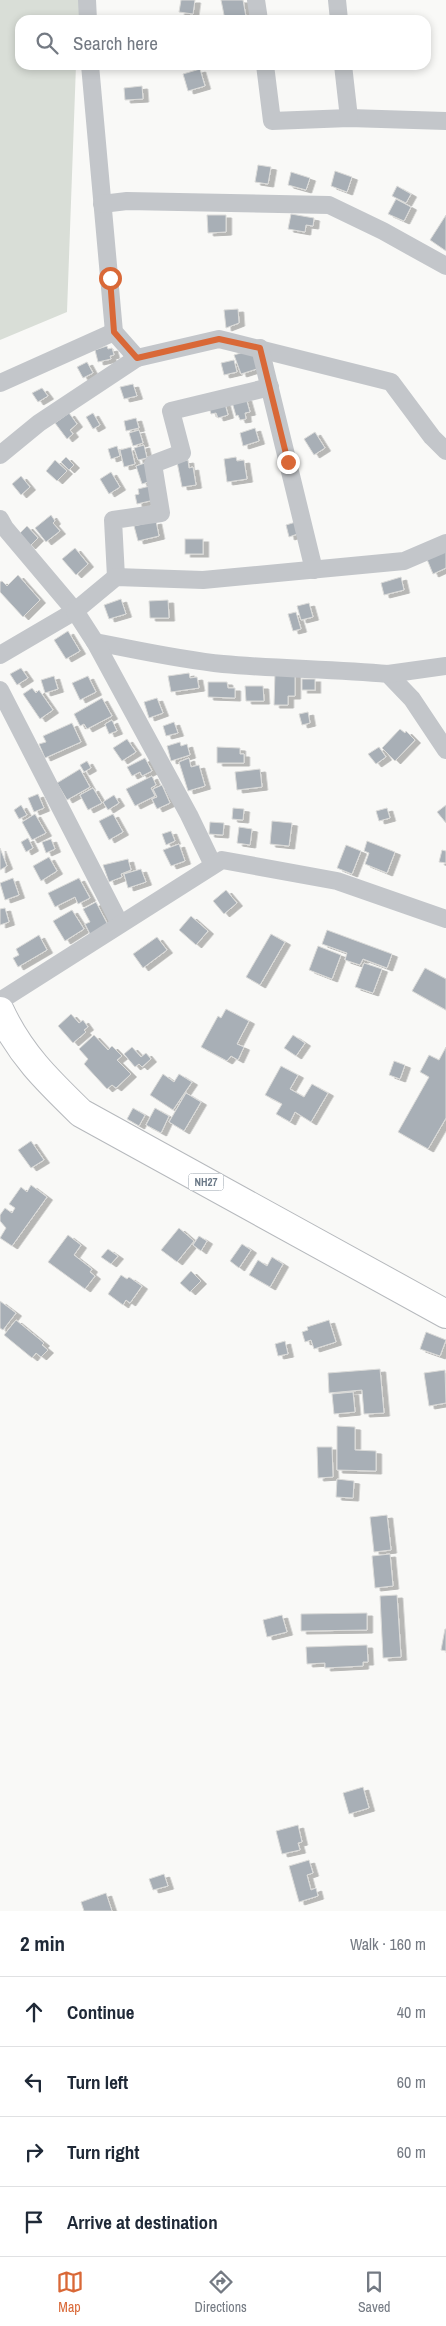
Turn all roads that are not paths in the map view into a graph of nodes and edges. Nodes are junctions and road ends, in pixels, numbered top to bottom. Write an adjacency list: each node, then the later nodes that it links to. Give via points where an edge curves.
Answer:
1 (87, 0): 4 (street)
2 (256, 0): 5 (street)
3 (336, 0): 6 (street)
4 (88, 15)
5 (258, 15)
6 (338, 15)
7 (90, 70): 12 (street)
8 (266, 70): 10 (street, via 272,121)
9 (344, 70): 10 (street)
10 (349, 118): 11 (street)
11 (446, 121)
12 (102, 204): 13 (street, via 127,200 329,205); 14 (street)
13 (446, 266)
14 (114, 332): 16 (street); 17 (street)
15 (260, 348): 16 (street, via 219,339); 18 (street); 19 (street, via 392,382 432,438)
16 (137, 358): 20 (street, via 39,423)
17 (0, 383)
18 (270, 387): 23 (street); 24 (street, via 171,411 182,453 152,464 161,513 113,520)
19 (446, 451)
20 (0, 455)
21 (0, 519): 25 (street)
22 (446, 543): 23 (street, via 404,561)
23 (314, 570): 24 (street, via 203,580)
24 (116, 577): 25 (street)
25 (75, 611): 26 (street); 27 (street)
26 (95, 642): 29 (street, via 221,664); 32 (street)
27 (0, 656)
28 (446, 666): 29 (street)
29 (388, 674): 31 (street, via 412,699)
30 (0, 690): 34 (street)
31 (446, 750)
32 (213, 865): 33 (street, via 222,860 337,881); 34 (street)
33 (446, 919)
34 (120, 924): 35 (street)
35 (0, 1001)
36 (0, 1011): 37 (highway, NH27, via 9,1031 37,1071 81,1113)
37 (446, 1314)

